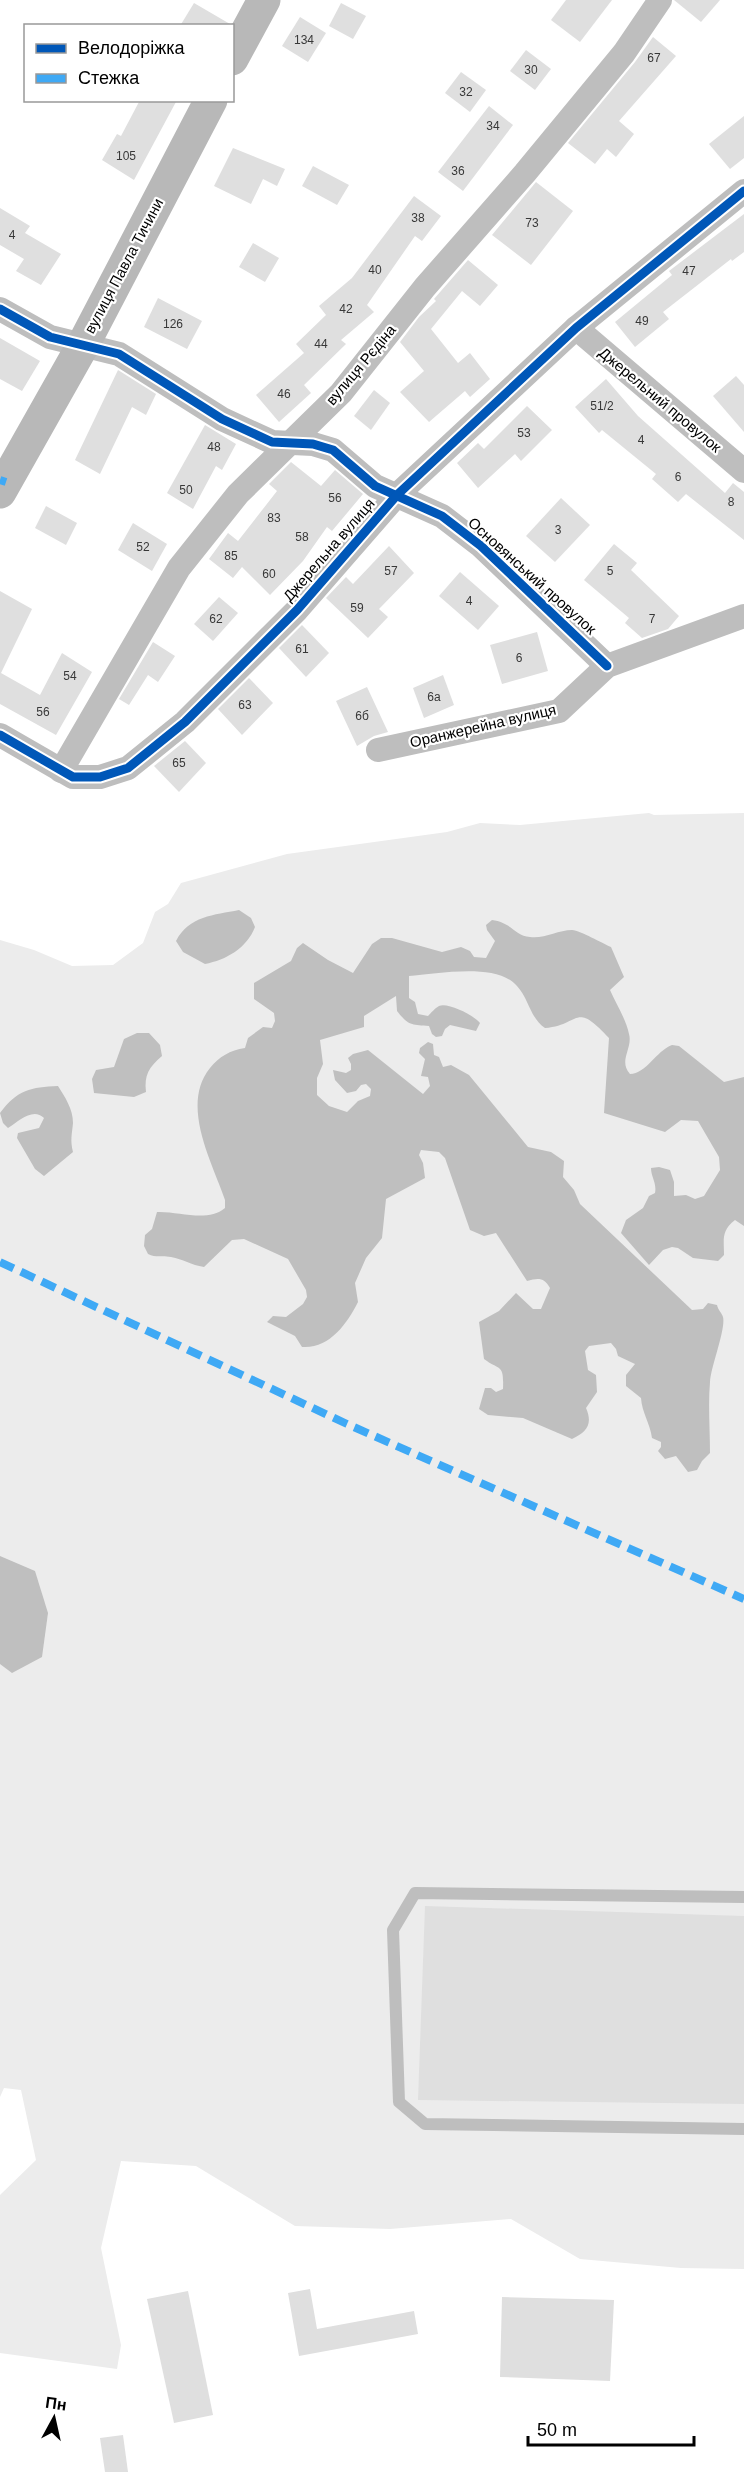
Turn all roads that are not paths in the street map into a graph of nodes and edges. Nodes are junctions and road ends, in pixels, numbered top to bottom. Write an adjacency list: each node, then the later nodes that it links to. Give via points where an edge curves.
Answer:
1 (264, 0): 3 (main road)
2 (660, 0): 9 (street, вулиця Рєдіна, via 624,53 525,173 425,287 341,393)
3 (234, 55)
4 (210, 102): 8 (main road, вулиця Павла Тичини)
5 (744, 191): 7 (street, Джерельна вулиця)
6 (0, 309): 8 (street, Основянський провулок, via 50,337)
7 (576, 328): 10 (street, Джерельний провулок); 12 (street, Джерельна вулиця)
8 (83, 345): 9 (street, Основянський провулок, via 119,354 222,419 272,441); 11 (main road, вулиця Павла Тичини)
9 (291, 443): 12 (street, Основянський провулок, via 333,450 375,486); 17 (street, вулиця Рєдіна, via 238,494 179,568)
10 (743, 468)
11 (0, 492)
12 (397, 495): 14 (street, Основянський провулок, via 442,516 481,546); 17 (street, Джерельна вулиця, via 297,610 185,722 128,768 100,777 73,777)
13 (744, 616): 14 (street, Оранжерейна вулиця)
14 (607, 666): 16 (street, Оранжерейна вулиця, via 559,711)
15 (0, 735): 17 (street, Джерельна вулиця)
16 (378, 750)
17 (61, 771)
18 (744, 1897): 19 (lane, via 415,1893 393,1930 399,2102 425,2124)
19 (744, 2129)

